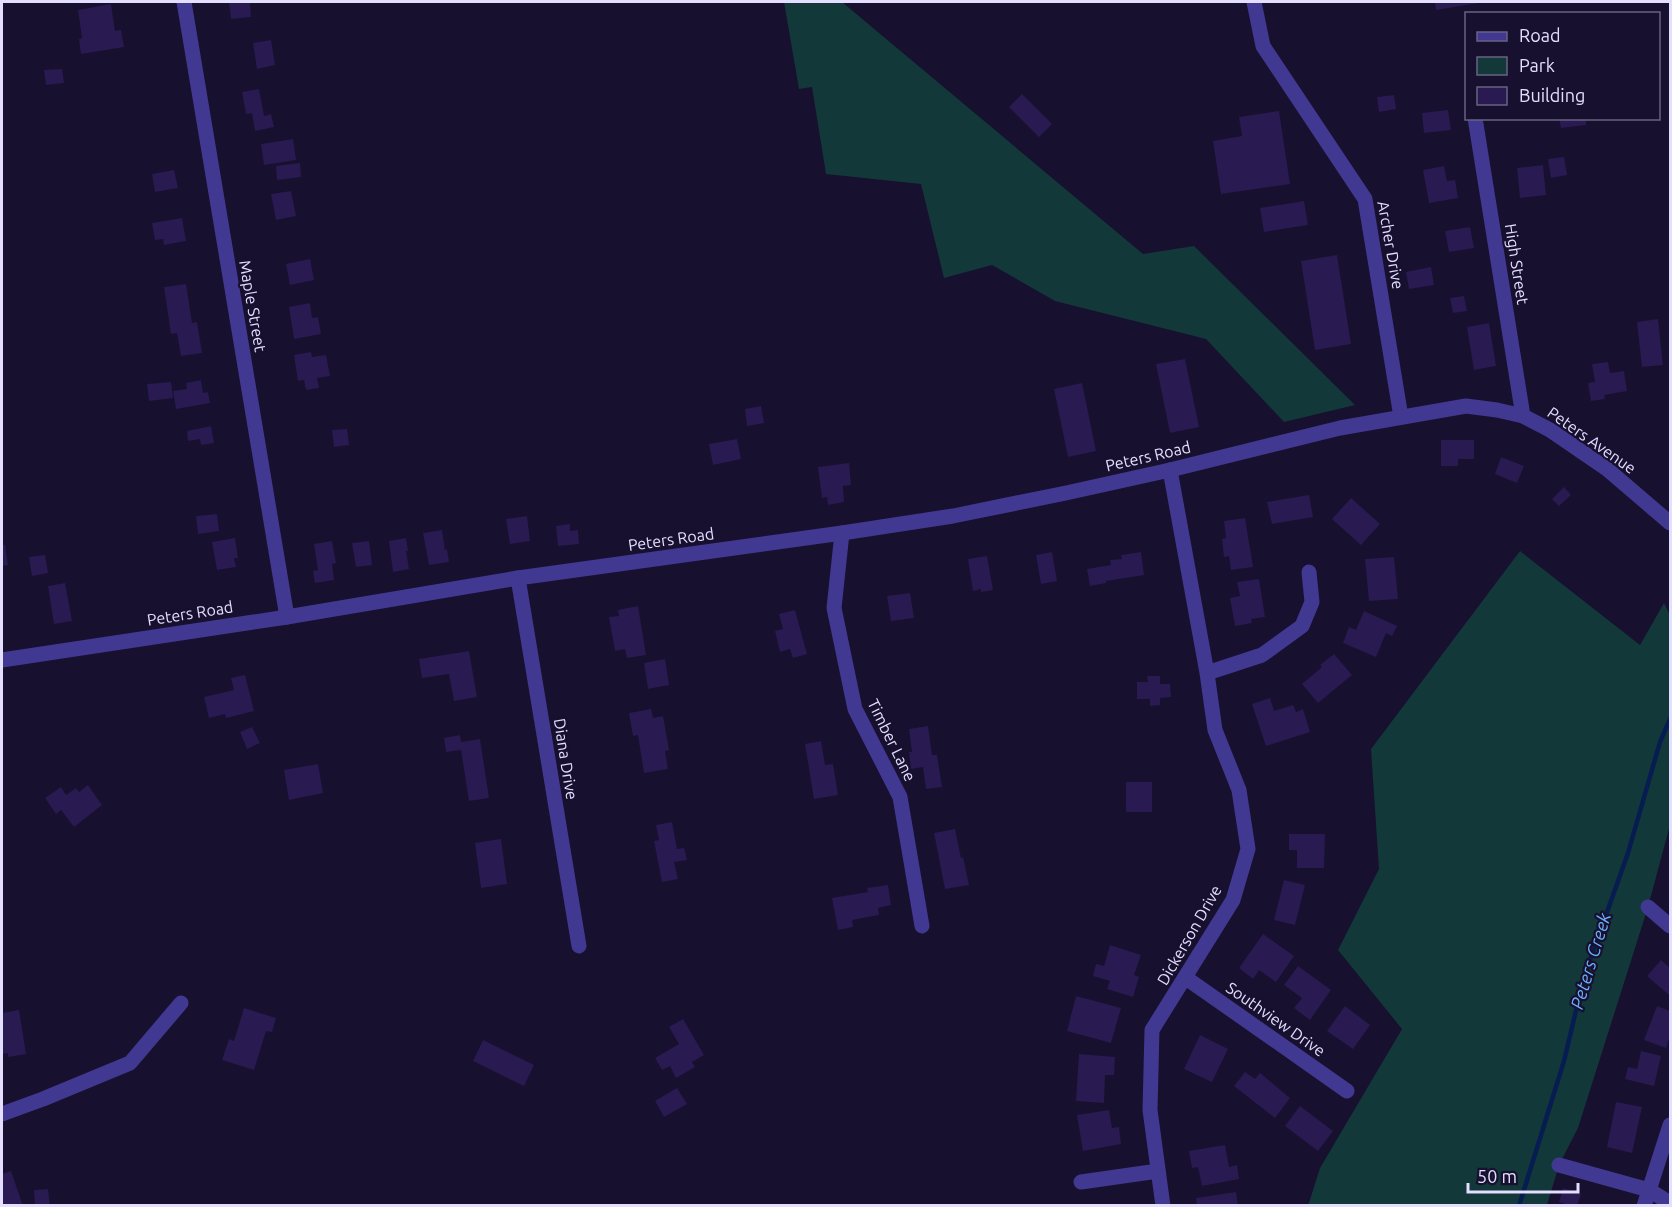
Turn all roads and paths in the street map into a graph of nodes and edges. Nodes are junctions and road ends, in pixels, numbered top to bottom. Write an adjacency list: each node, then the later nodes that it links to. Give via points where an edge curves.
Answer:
1 (184, 2): 12 (street, Maple Street)
2 (1254, 2): 5 (street, Archer Drive, via 1263,46 1365,199)
3 (1475, 120): 4 (street, High Street)
4 (1523, 416): 5 (street, Peters Avenue, via 1466,406); 8 (street, Peters Avenue, via 1607,469)
5 (1401, 417): 6 (street, Peters Avenue)
6 (1340, 428): 7 (street, Peters Road)
7 (1170, 470): 9 (street, Peters Road, via 952,516); 14 (street, Dickerson Drive)
8 (1671, 523)
9 (842, 533): 11 (street, Peters Road); 17 (street, Timber Lane, via 834,608 838,631 855,709 900,797)
10 (1309, 572): 14 (street, via 1312,603 1302,626 1262,655)
11 (518, 578): 12 (street, Peters Road); 18 (street, Diana Drive)
12 (287, 617): 13 (street, Peters Road)
13 (2, 660)
14 (1207, 673): 19 (street, Dickerson Drive, via 1215,729 1239,790 1248,849 1233,900)
15 (1648, 907): 16 (street)
16 (1671, 926)
17 (922, 927)
18 (579, 946)
19 (1186, 978): 21 (street, Southview Drive); 25 (street, Dickerson Drive, via 1152,1030 1150,1110)
20 (181, 1003): 22 (street, via 130,1063)
21 (1347, 1091)
22 (2, 1114)
23 (1671, 1125): 27 (street)
24 (1559, 1165): 27 (street)
25 (1158, 1171): 26 (street); 29 (street, Dickerson Drive)
26 (1081, 1182)
27 (1648, 1190): 28 (street); 30 (street)
28 (1671, 1203)
29 (1163, 1206)
30 (1644, 1206)

